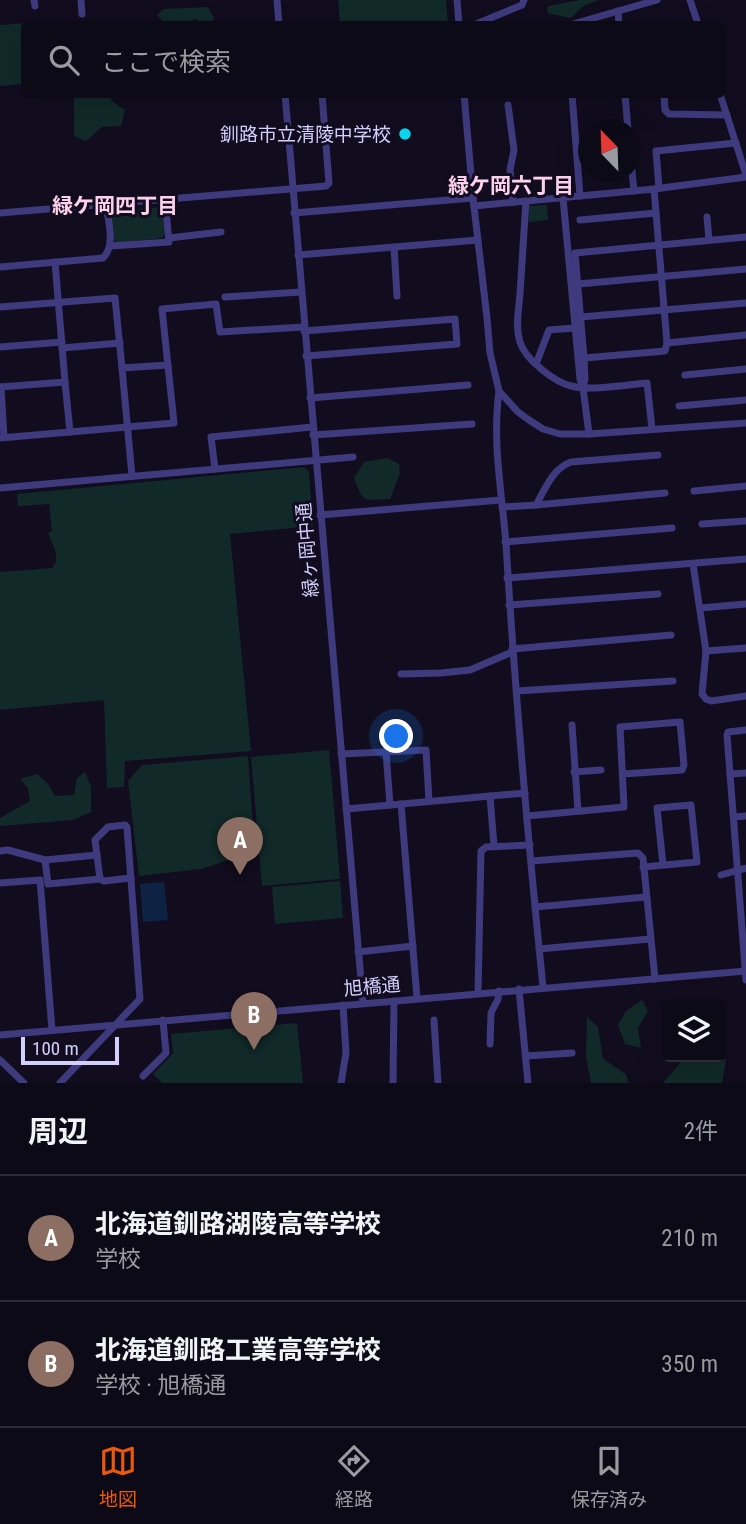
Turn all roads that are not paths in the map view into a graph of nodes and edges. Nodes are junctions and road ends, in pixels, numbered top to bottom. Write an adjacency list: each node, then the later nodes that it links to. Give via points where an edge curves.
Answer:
1 (81, 0): 8 (street)
2 (276, 0): 9 (street)
3 (457, 0): 10 (street)
4 (524, 0): 11 (street, via 522,5)
5 (657, 0): 7 (street)
6 (690, 0): 14 (street)
7 (618, 11): 12 (street); 13 (street)
8 (82, 14)
9 (279, 21)
10 (459, 21)
11 (483, 21)
12 (583, 21)
13 (619, 21)
14 (697, 21)
15 (285, 98): 28 (street, 緑ヶ岡中通)
16 (322, 98): 28 (street, via 330,183)
17 (464, 98): 35 (street)
18 (572, 98): 31 (street)
19 (625, 98): 24 (street)
20 (664, 98): 23 (street, via 669,114)
21 (721, 98): 23 (street)
22 (508, 105): 36 (street, via 514,150 509,170)
23 (727, 115): 25 (street)
24 (627, 119)
25 (736, 143): 26 (street); 29 (street, via 656,152)
26 (746, 176): 29 (street)
27 (633, 182): 30 (street)
28 (292, 188): 33 (street); 39 (street, 緑ヶ岡中通)
29 (657, 189): 30 (street); 40 (street)
30 (634, 191): 31 (street)
31 (580, 196): 32 (street)
32 (564, 198): 34 (street); 65 (street)
33 (165, 199): 37 (street); 45 (street)
34 (526, 201): 36 (street); 74 (street, via 517,328 522,349)
35 (474, 202): 36 (street); 39 (street); 46 (street)
36 (513, 202)
37 (106, 204): 38 (street); 49 (street)
38 (0, 213)
39 (295, 213): 51 (street, 緑ヶ岡中通)
40 (656, 213): 42 (street); 48 (street)
41 (707, 217): 47 (street)
42 (580, 220)
43 (221, 232): 45 (street)
44 (746, 237): 47 (street)
45 (169, 238): 49 (street, via 169,242)
46 (478, 240): 50 (street); 83 (street, via 490,353)
47 (709, 240): 48 (street)
48 (658, 245): 55 (street); 56 (street, via 575,253)
49 (111, 246): 52 (street, via 103,258)
50 (394, 247): 51 (street); 58 (street)
51 (298, 255): 57 (street, 緑ヶ岡中通)
52 (55, 262): 53 (street); 60 (street)
53 (0, 267)
54 (746, 269): 55 (street)
55 (661, 277): 56 (street); 63 (street)
56 (578, 284): 64 (street)
57 (301, 292): 59 (street); 66 (street, 緑ヶ岡中通)
58 (397, 296)
59 (225, 297)
60 (59, 302): 62 (street); 68 (street, via 115,298); 70 (street)
61 (746, 303): 63 (street)
62 (0, 307)
63 (664, 311): 64 (street); 69 (street)
64 (581, 317): 73 (street)
65 (574, 328): 74 (street, via 549,330); 82 (street)
66 (304, 329): 72 (street, 緑ヶ岡中通); 72 (street, via 455,318 457,344); 75 (street, via 220,332 216,304 162,309)
67 (746, 335): 69 (street)
68 (120, 343): 70 (street); 76 (street)
69 (667, 343): 73 (street, via 665,351)
70 (62, 345): 71 (street); 79 (street)
71 (0, 347)
72 (306, 356): 84 (street, 緑ヶ岡中通)
73 (584, 358): 82 (street)
74 (536, 364): 82 (street, via 561,383)
75 (168, 365): 76 (street); 89 (street, via 174,423)
76 (122, 368): 89 (street)
77 (746, 369): 78 (street)
78 (685, 375)
79 (65, 382): 81 (street); 92 (street)
80 (468, 385): 84 (street)
81 (0, 387): 94 (street)
82 (583, 388): 90 (street, via 647,383); 93 (street)
83 (499, 391): 93 (street, via 543,429); 104 (street, via 496,449)
84 (310, 398): 91 (street, 緑ヶ岡中通)
85 (746, 400): 86 (street)
86 (679, 406)
87 (746, 423): 90 (street)
88 (472, 424): 91 (street)
89 (128, 427): 92 (street); 99 (street)
90 (652, 429): 93 (street)
91 (313, 431): 97 (street, 緑ヶ岡中通); 98 (street, via 211,437)
92 (70, 432): 94 (street)
93 (589, 434)
94 (2, 438)
95 (658, 455): 105 (street, via 562,465)
96 (353, 457): 97 (street)
97 (315, 460): 98 (street); 106 (street, 緑ヶ岡中通)
98 (215, 469): 99 (street)
99 (132, 476): 101 (street)
100 (746, 486): 102 (street)
101 (0, 488)
102 (694, 491)
103 (665, 493): 105 (street)
104 (502, 504): 105 (street); 106 (street); 110 (street)
105 (536, 505)
106 (320, 514): 129 (street, 緑ヶ岡中通)
107 (746, 521): 108 (street)
108 (702, 524)
109 (672, 528): 110 (street)
110 (505, 542): 113 (street)
111 (746, 559): 112 (street)
112 (693, 564): 113 (street); 117 (street)
113 (507, 578): 116 (street)
114 (658, 594): 116 (street)
115 (746, 604): 117 (street)
116 (509, 605): 120 (street)
117 (700, 608): 121 (street)
118 (671, 635): 120 (street)
119 (746, 648): 121 (street)
120 (512, 651): 122 (street, via 470,670); 124 (street)
121 (706, 651): 125 (street, via 702,694 706,699)
122 (401, 674)
123 (673, 681): 124 (street)
124 (517, 691): 135 (street)
125 (746, 696)
126 (572, 725): 131 (street)
127 (746, 730): 134 (street, via 727,735)
128 (386, 752): 129 (street); 137 (street, via 426,750); 139 (street)
129 (341, 754): 140 (street, 緑ヶ岡中通)
130 (601, 770): 131 (street)
131 (574, 772): 141 (street)
132 (746, 773): 134 (street)
133 (623, 774): 133 (street, via 682,770 680,722 620,727); 141 (street, via 624,807)
134 (730, 774): 144 (street)
135 (525, 793): 136 (street); 142 (street)
136 (490, 796): 137 (street); 146 (street)
137 (429, 801): 138 (street)
138 (401, 804): 139 (street); 162 (street)
139 (390, 805): 140 (street)
140 (346, 809): 164 (street, 緑ヶ岡中通)
141 (578, 811): 142 (street)
142 (527, 816): 145 (street)
143 (746, 816): 144 (street)
144 (734, 817): 153 (street)
145 (530, 845): 146 (street); 150 (street)
146 (494, 846): 171 (street, via 481,851)
147 (0, 851): 149 (street)
148 (97, 855): 149 (street); 155 (street, via 95,840 108,827 125,825); 156 (street)
149 (45, 860): 156 (street, via 48,884)
150 (531, 862): 152 (street, via 638,853); 159 (street)
151 (663, 865): 151 (street, via 697,862 691,805 657,808); 152 (street)
152 (643, 867): 158 (street)
153 (742, 869): 154 (street); 160 (street)
154 (721, 875)
155 (131, 878): 156 (street); 178 (street, via 140,999)
156 (100, 879)
157 (0, 883): 179 (street, via 40,880)
158 (646, 897): 159 (street); 161 (street)
159 (536, 907): 163 (street)
160 (744, 938): 165 (street)
161 (650, 939): 163 (street); 166 (street)
162 (413, 946): 164 (street); 172 (street)
163 (539, 948): 168 (street)
164 (358, 951): 174 (street, 緑ヶ岡中通)
165 (746, 971): 166 (street, 旭橋通); 167 (street)
166 (654, 979): 168 (street, 旭橋通)
167 (746, 981)
168 (543, 987): 169 (street, 旭橋通)
169 (519, 989): 170 (street, 旭橋通); 183 (street)
170 (499, 991): 171 (street, 旭橋通); 181 (street, via 491,1013)
171 (478, 993): 172 (street, 旭橋通)
172 (417, 998): 173 (street, 旭橋通)
173 (394, 1000): 174 (street, 旭橋通); 189 (street)
174 (363, 1003): 175 (street, 旭橋通)
175 (343, 1005): 176 (street, 旭橋通); 188 (street, via 346,1053)
176 (163, 1020): 178 (street, 旭橋通); 185 (street, via 166,1053)
177 (434, 1020): 190 (street)
178 (117, 1024): 179 (street, 旭橋通); 187 (street)
179 (52, 1030): 180 (street, 旭橋通)
180 (0, 1035)
181 (490, 1044)
182 (572, 1053): 183 (street)
183 (526, 1056): 191 (street)
184 (0, 1060): 186 (street)
185 (143, 1076)
186 (24, 1083)
187 (60, 1083)
188 (341, 1083)
189 (393, 1083)
190 (438, 1083)
191 (528, 1083)

